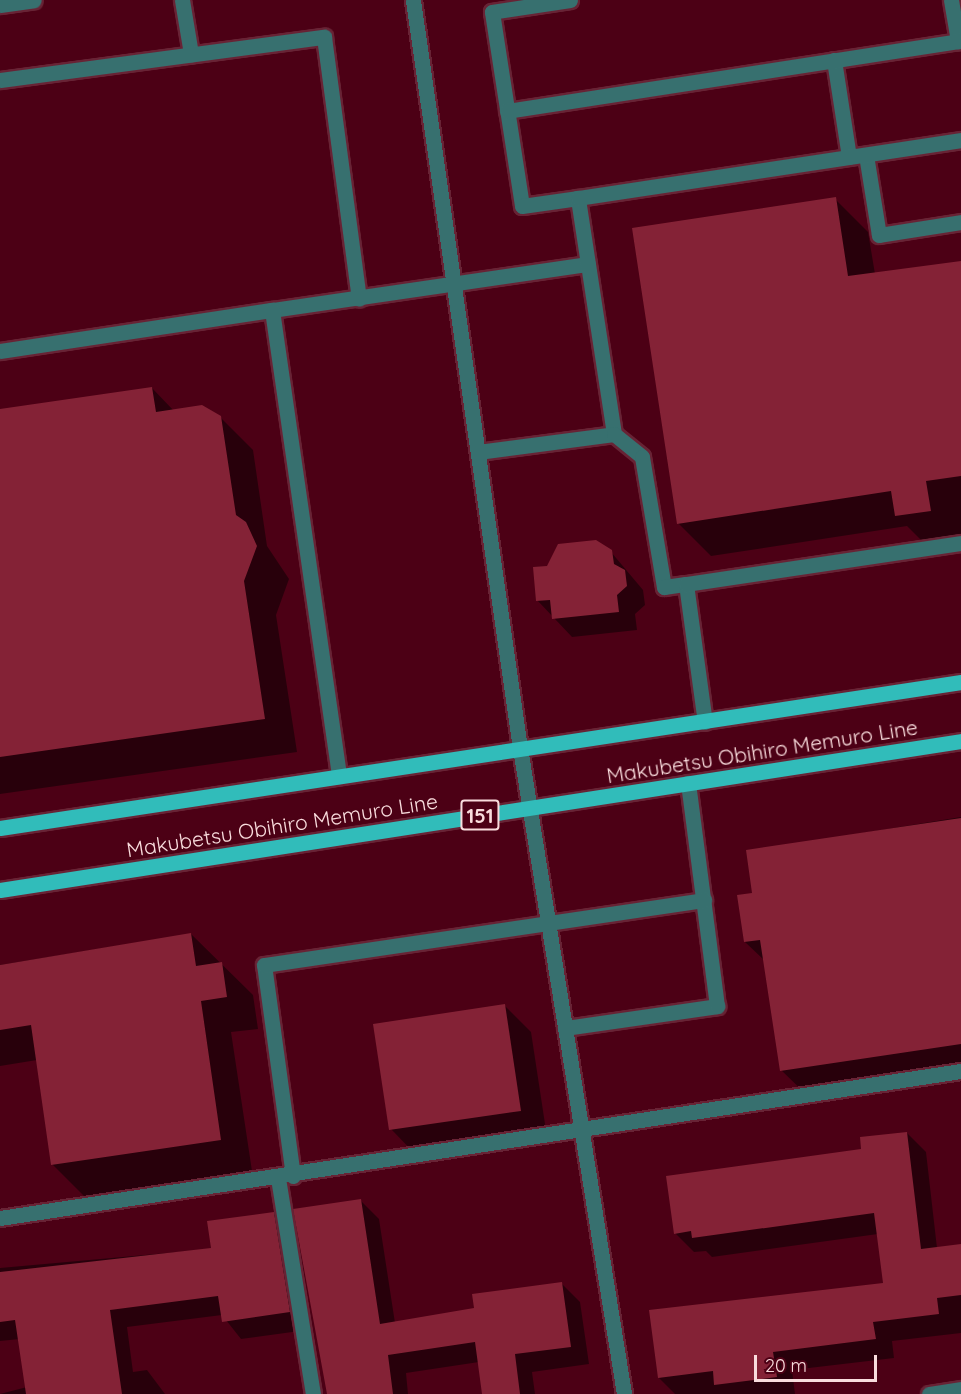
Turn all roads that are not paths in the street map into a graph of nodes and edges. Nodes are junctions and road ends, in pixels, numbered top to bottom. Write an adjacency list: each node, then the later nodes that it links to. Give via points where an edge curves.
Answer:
1 (34, 0): 6 (street)
2 (182, 0): 8 (street)
3 (414, 0): 18 (street)
4 (570, 0): 11 (street, via 492,12)
5 (951, 0): 7 (street)
6 (0, 5)
7 (960, 41): 9 (street)
8 (191, 54): 10 (street); 19 (street, via 324,37)
9 (834, 60): 11 (street); 14 (street)
10 (0, 80)
11 (507, 111): 15 (street, via 522,206)
12 (961, 140): 13 (street)
13 (866, 155): 14 (street); 16 (street, via 879,235)
14 (849, 157): 15 (street)
15 (578, 198): 17 (street)
16 (961, 222)
17 (588, 264): 18 (street); 22 (street)
18 (454, 285): 19 (street); 23 (street)
19 (359, 298): 20 (street)
20 (272, 310): 21 (street); 30 (street)
21 (0, 351)
22 (614, 434): 23 (street); 25 (street, via 642,457 664,587)
23 (478, 452): 29 (street)
24 (961, 543): 25 (street)
25 (686, 584): 27 (street)
26 (961, 682): 27 (main road, Makubetsu Obihiro Memuro Line)
27 (705, 722): 29 (main road, Makubetsu Obihiro Memuro Line)
28 (961, 741): 31 (main road, Makubetsu Obihiro Memuro Line / 151)
29 (520, 748): 30 (main road, Makubetsu Obihiro Memuro Line); 32 (street)
30 (339, 776): 33 (main road, Makubetsu Obihiro Memuro Line)
31 (688, 783): 32 (main road, Makubetsu Obihiro Memuro Line / 151); 35 (street)
32 (530, 808): 34 (main road, Makubetsu Obihiro Memuro Line / 151); 36 (street)
33 (0, 828)
34 (0, 890)
35 (704, 900): 36 (street); 37 (street, via 717,1006)
36 (548, 922): 37 (street); 40 (street, via 264,965)
37 (565, 1028): 39 (street)
38 (961, 1071): 39 (street)
39 (582, 1132): 40 (street); 44 (street)
40 (286, 1177): 41 (street); 43 (street)
41 (0, 1218)
42 (961, 1389): 45 (street)
43 (313, 1394)
44 (624, 1394)
45 (929, 1394)

